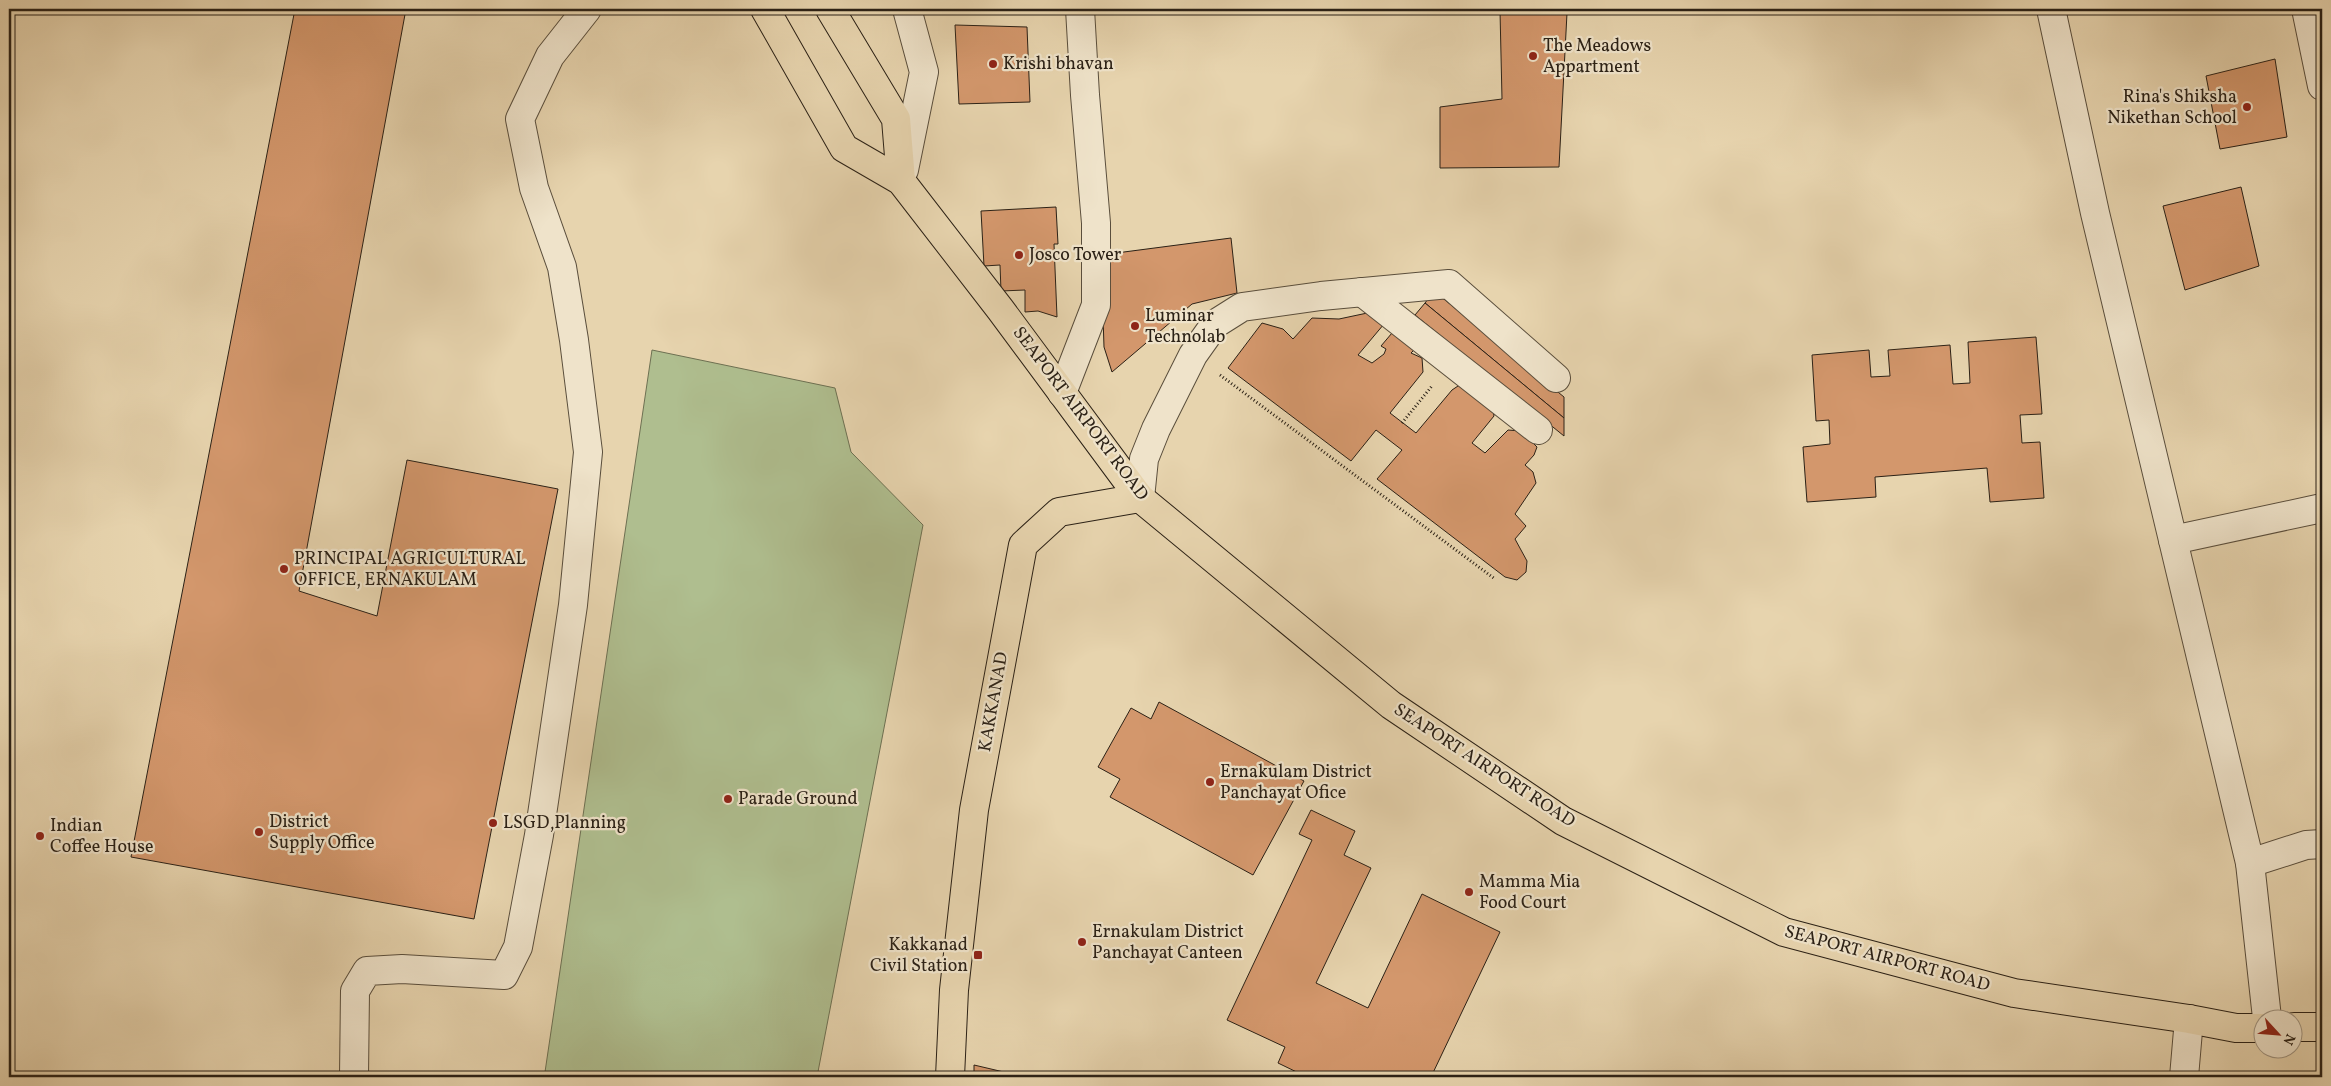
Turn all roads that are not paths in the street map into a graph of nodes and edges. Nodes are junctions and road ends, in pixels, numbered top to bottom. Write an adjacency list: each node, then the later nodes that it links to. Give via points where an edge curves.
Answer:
1 (587, 9): 24 (street, via 550,56 520,119 534,188 562,267 588,452 573,605 539,835 518,946 504,975 402,969 367,971 355,991)
2 (765, 9): 9 (main road, SEAPORT AIRPORT ROAD, via 844,148)
3 (830, 9): 9 (main road, via 896,120)
4 (907, 9): 9 (street, via 924,72)
5 (1080, 9): 12 (street, via 1096,222 1096,305)
6 (2052, 9): 16 (street, via 2095,213)
7 (2306, 9): 8 (street)
8 (2322, 86)
9 (902, 181): 12 (main road, SEAPORT AIRPORT ROAD)
10 (1362, 292): 11 (street, via 1449,284); 13 (street); 14 (street, via 1242,307 1214,324 1193,355 1156,429 1144,459)
11 (1556, 378)
12 (1062, 393): 14 (main road, SEAPORT AIRPORT ROAD)
13 (1538, 430)
14 (1140, 498): 20 (main road, SEAPORT AIRPORT ROAD, via 1391,705 1563,820 1784,932 2014,994); 25 (main road, KAKKANAD, via 1059,512 1023,545 974,810 954,990)
15 (2322, 508): 16 (street)
16 (2173, 540): 18 (street)
17 (2322, 844): 18 (street)
18 (2250, 863): 19 (street)
19 (2266, 1008)
20 (2189, 1018): 23 (main road, SEAPORT AIRPORT ROAD, via 2236,1028); 26 (street)
21 (2322, 1026): 22 (main road)
22 (2304, 1027)
23 (2254, 1028)
24 (354, 1077)
25 (950, 1077)
26 (2184, 1077)

